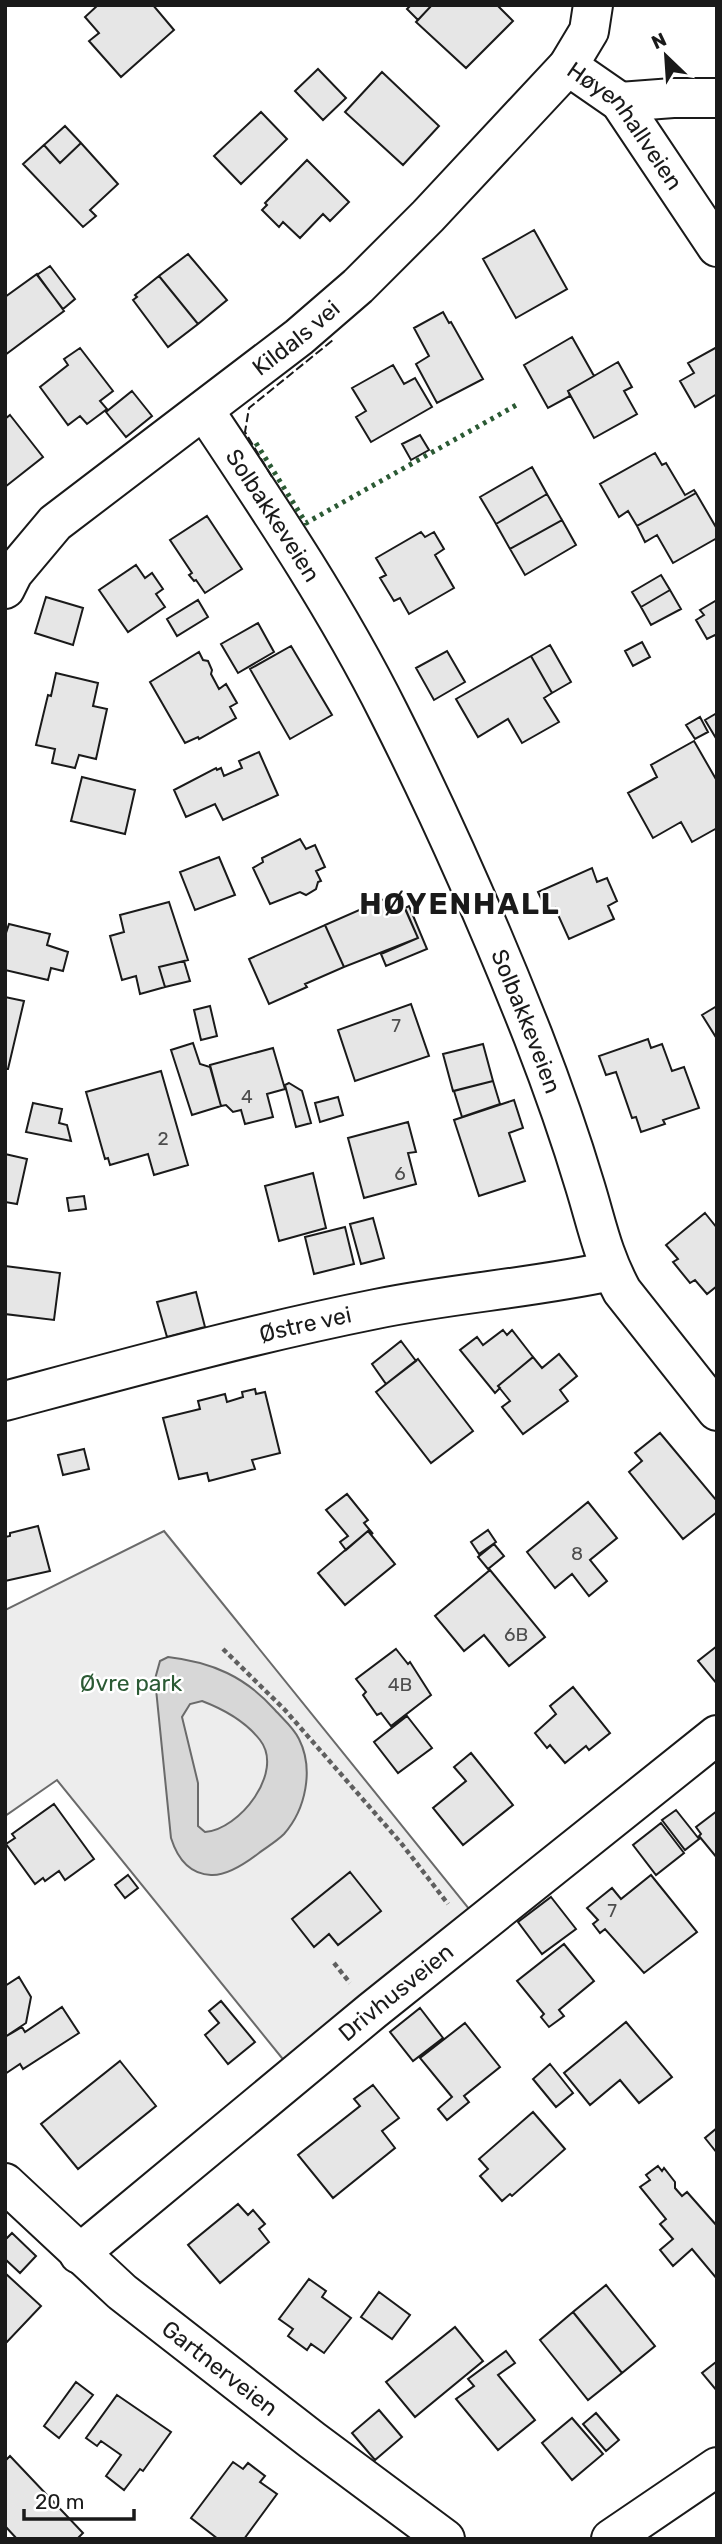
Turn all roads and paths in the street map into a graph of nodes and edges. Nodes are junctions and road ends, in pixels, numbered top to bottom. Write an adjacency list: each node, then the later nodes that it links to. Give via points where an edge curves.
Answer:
1 (593, 5): 2 (street, Høyenhallveien, via 589,31)
2 (568, 66): 4 (street, Høyenhallveien); 6 (street, Kildals vei, via 358,286)
3 (717, 98): 4 (street)
4 (620, 102): 5 (street, Høyenhallveien)
5 (717, 247)
6 (204, 410): 7 (street, Kildals vei, via 55,523); 8 (street, Solbakkeveien, via 296,547 394,724 460,862 534,1038)
7 (5, 589)
8 (611, 1271): 9 (street, Østre vei, via 379,1308); 10 (street, Solbakkeveien)
9 (5, 1401)
10 (717, 1411)
11 (223, 1649): 13 (path, via 341,1773)
12 (717, 1735): 13 (street, Drivhusveien)
13 (469, 1933): 15 (street, Drivhusveien)
14 (5, 2183): 15 (street, Gartnerveien)
15 (79, 2254): 17 (street, Gartnerveien, via 183,2340)
16 (717, 2467): 18 (street)
17 (445, 2539)
18 (611, 2539)

